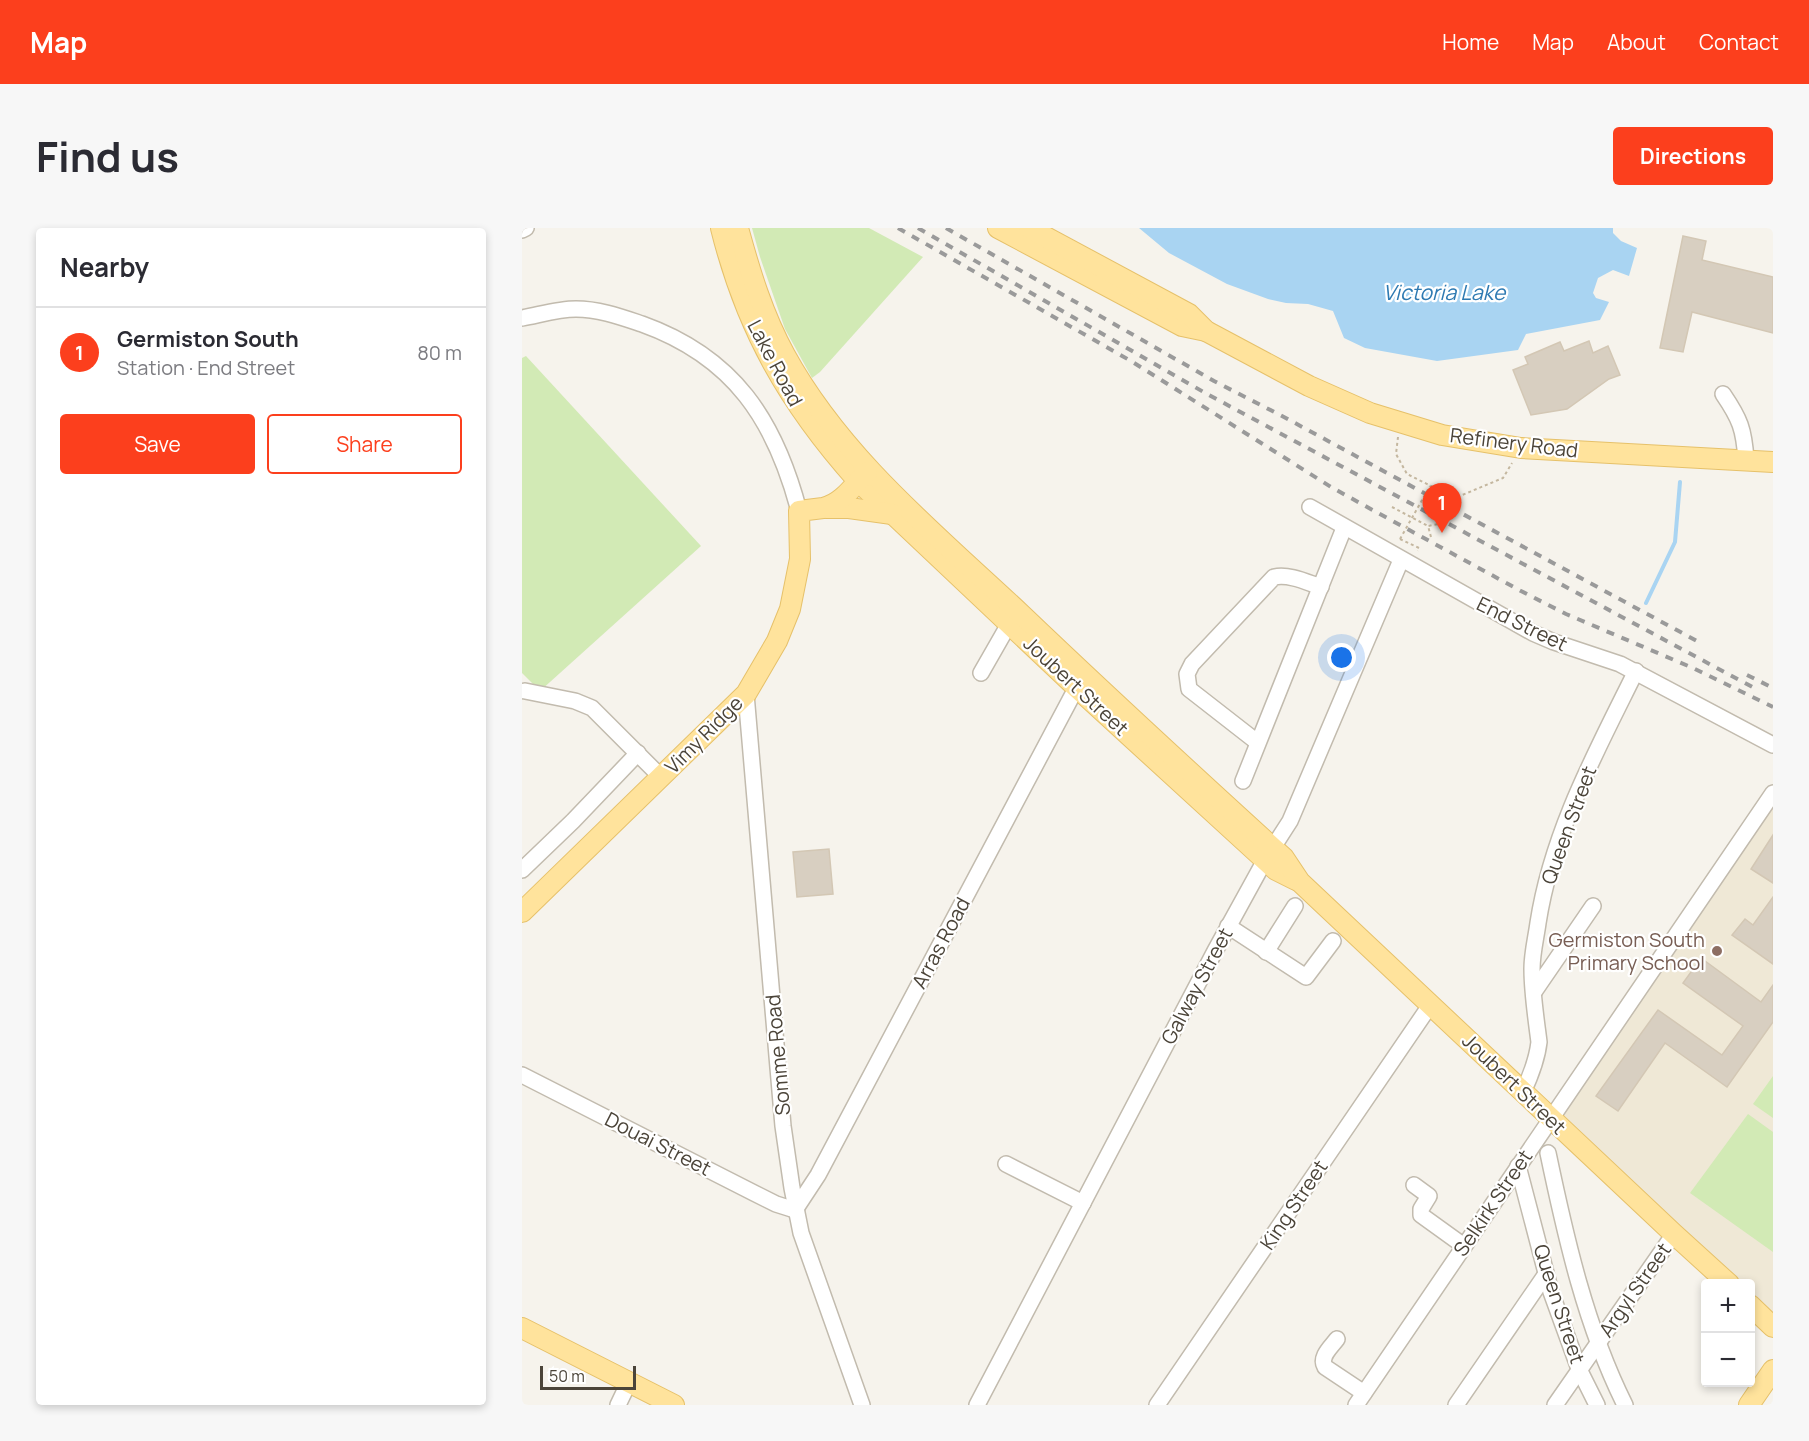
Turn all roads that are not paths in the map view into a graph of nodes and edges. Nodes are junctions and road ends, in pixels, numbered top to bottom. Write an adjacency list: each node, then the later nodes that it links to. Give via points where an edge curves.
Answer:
1 (721, 228): 10 (main road, Lake Road, via 742,299 781,380 815,431)
2 (738, 228): 10 (main road, Lake Road, via 760,298 785,354)
3 (998, 228): 6 (main road, via 1182,326)
4 (1029, 228): 6 (main road, via 1189,314)
5 (522, 318): 13 (street, Vimy Ridge, via 574,309 600,311 677,338 710,359 743,392 772,434)
6 (1206, 330): 8 (main road, Refinery Road, via 1309,386 1370,413 1442,435 1521,448)
7 (1723, 394): 8 (street, via 1744,432)
8 (1746, 460): 9 (main road, Refinery Road)
9 (1773, 462)
10 (863, 476): 12 (main road, via 844,496); 14 (main road, Joubert Street); 21 (main road, Joubert Street)
11 (1310, 507): 15 (street, End Street)
12 (824, 508): 13 (main road); 14 (main road)
13 (799, 511): 23 (main road, Vimy Ridge, via 800,559 790,609 777,641)
14 (892, 514): 18 (main road, Joubert Street)
15 (1344, 528): 16 (street, End Street); 17 (street)
16 (1401, 560): 19 (street, End Street, via 1533,633); 30 (street, Galway Street, via 1290,821)
17 (1321, 587): 24 (street); 24 (street, via 1274,577 1187,674 1189,689)
18 (1009, 624): 20 (street); 21 (main road, Joubert Street)
19 (1636, 672): 25 (street, End Street); 38 (street, Queen Street, via 1585,774 1558,841 1541,901 1532,967)
20 (981, 673)
21 (1080, 680): 30 (main road, Joubert Street); 48 (street, Arras Road, via 818,1175)
22 (525, 691): 26 (street, via 592,708)
23 (746, 694): 27 (main road, Vimy Ridge); 48 (street, Somme Road, via 783,1126)
24 (1257, 742): 28 (street)
25 (1773, 745)
26 (638, 753): 27 (street); 31 (street)
27 (661, 777): 34 (main road, Vimy Ridge)
28 (1243, 781)
29 (1773, 793): 42 (street, Selkirk Street)
30 (1269, 854): 35 (street, Galway Street); 39 (main road, Joubert Street, via 1284,858 1300,882)
31 (522, 870)
32 (1295, 906): 37 (street)
33 (1593, 906): 38 (street)
34 (522, 912)
35 (1228, 926): 37 (street); 47 (street, Galway Street)
36 (1333, 941): 37 (street, via 1306,977)
37 (1266, 952)
38 (1534, 992): 41 (street, Queen Street, via 1539,1042 1535,1066)
39 (1431, 1004): 41 (main road, Joubert Street); 66 (street, King Street)
40 (522, 1075): 48 (street, Douai Street)
41 (1523, 1092): 42 (main road, Joubert Street)
42 (1551, 1119): 45 (street, Selkirk Street); 49 (main road, Joubert Street)
43 (1548, 1154): 57 (street, Queen Street, via 1563,1227)
44 (1006, 1164): 47 (street)
45 (1518, 1166): 50 (street, Selkirk Street); 51 (street, Queen Street)
46 (1414, 1185): 50 (street, via 1429,1196 1421,1215)
47 (1083, 1203): 65 (street, Galway Street)
48 (795, 1210): 64 (street, Somme Road)
49 (1674, 1234): 52 (main road, Joubert Street); 57 (street, Argyl Street)
50 (1464, 1246): 61 (street, Selkirk Street)
51 (1546, 1274): 58 (street, Queen Street); 67 (street)
52 (1724, 1279)
53 (1755, 1310): 54 (main road)
54 (1773, 1327)
55 (522, 1328): 60 (main road)
56 (1336, 1339): 61 (street, via 1322,1363)
57 (1599, 1342): 58 (street, Argyl Street); 70 (street, Queen Street)
58 (1580, 1369): 68 (street, Argyl Street); 69 (street, Queen Street)
59 (1773, 1370): 71 (main road)
60 (629, 1382): 62 (street); 63 (main road)
61 (1360, 1399)
62 (618, 1405)
63 (674, 1405)
64 (862, 1405)
65 (977, 1405)
66 (1157, 1405)
67 (1456, 1405)
68 (1555, 1405)
69 (1597, 1405)
70 (1625, 1405)
71 (1749, 1405)

